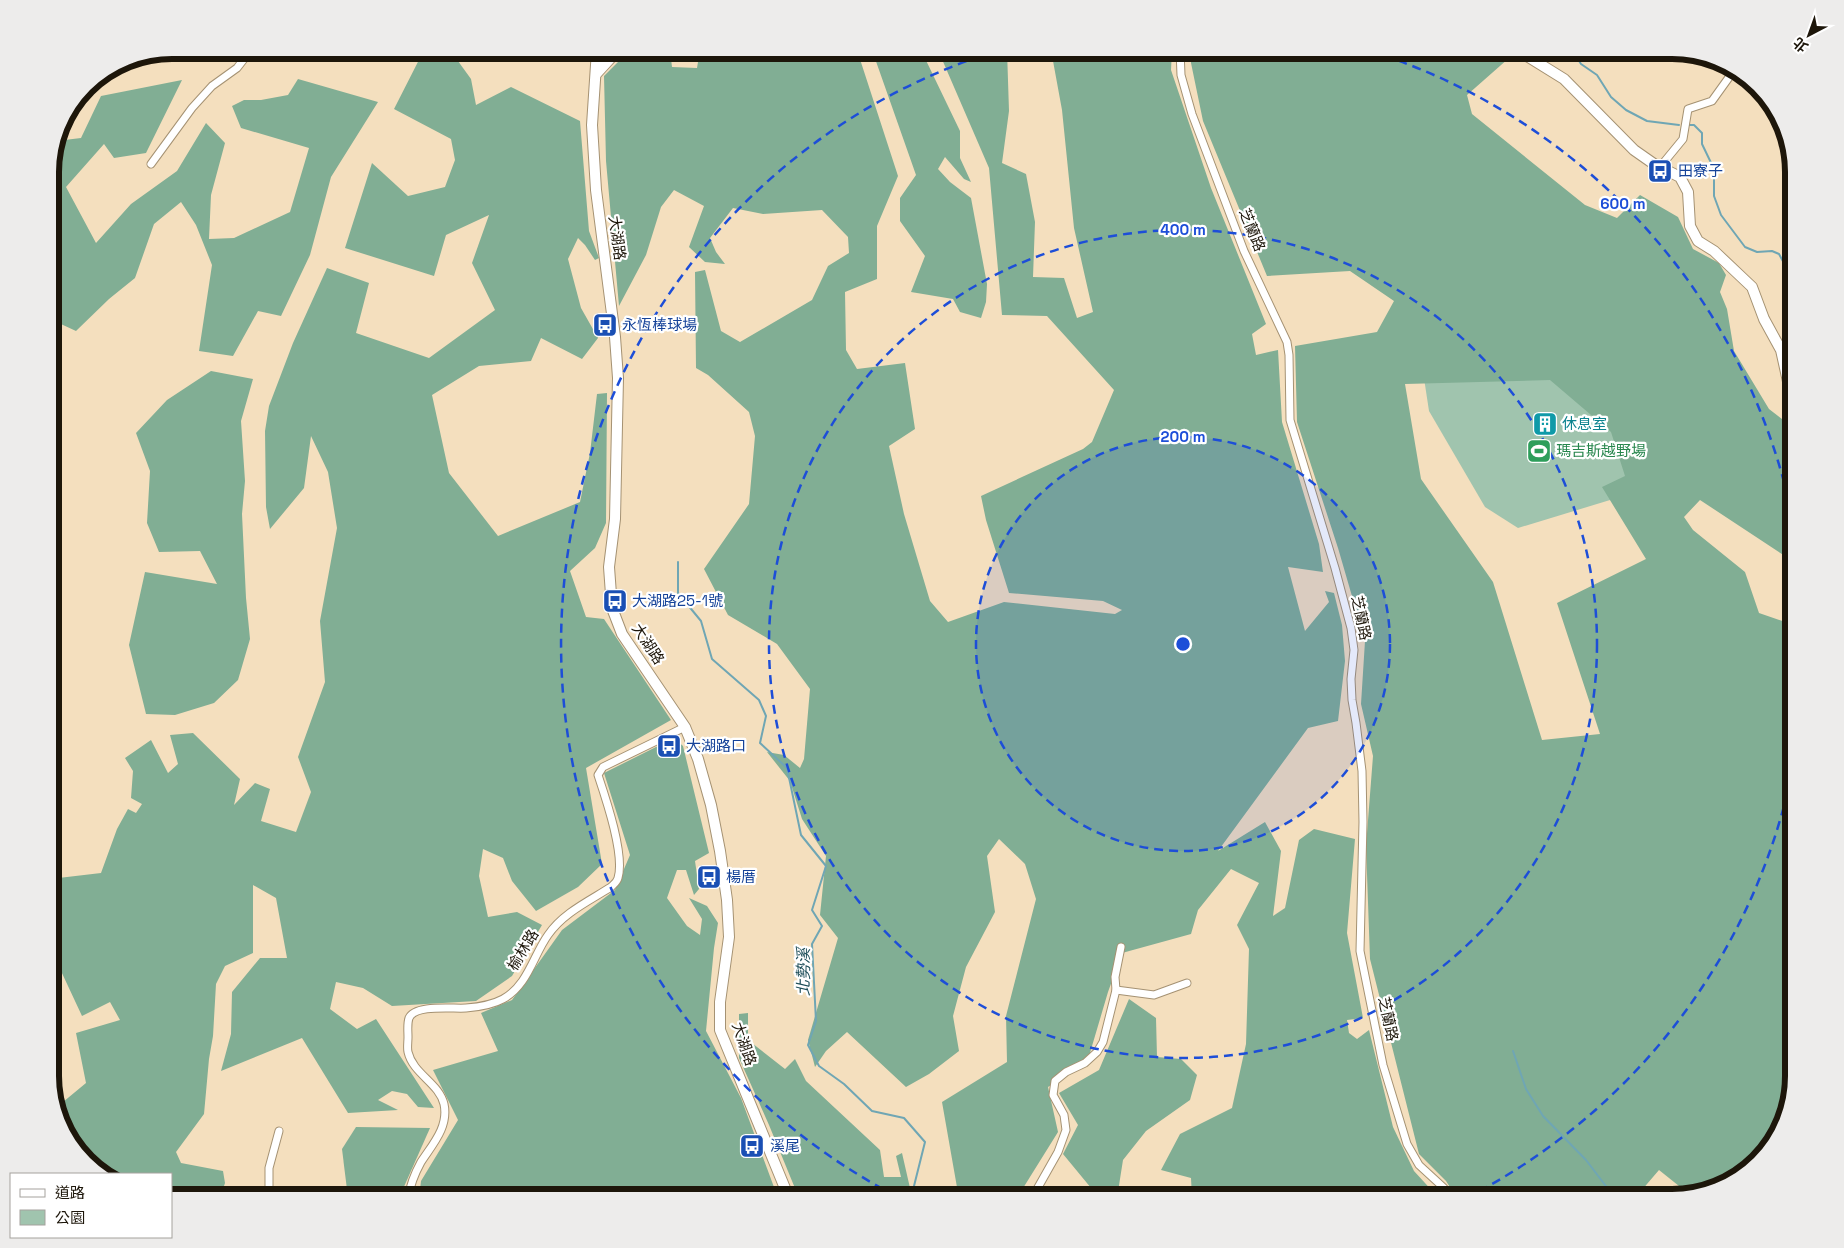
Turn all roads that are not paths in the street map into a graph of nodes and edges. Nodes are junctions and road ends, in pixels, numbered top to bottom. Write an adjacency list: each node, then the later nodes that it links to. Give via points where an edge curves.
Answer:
1 (244, 59): 8 (street, via 192,108)
2 (597, 59): 6 (street, 大湖路)
3 (610, 59): 6 (street)
4 (1181, 59): 20 (street, 芝蘭路, via 1192,114 1244,251 1287,342 1290,420 1335,568 1354,650 1352,700 1362,771 1360,951 1383,1064 1407,1144 1419,1165)
5 (1532, 59): 9 (street, via 1564,79 1634,150)
6 (596, 74): 11 (street, 大湖路, via 592,126 596,190 618,378 615,518 609,567 612,608 622,634)
7 (1731, 75): 9 (street, via 1712,101 1688,109 1683,139)
8 (151, 164)
9 (1660, 167): 10 (street, via 1680,178 1688,192 1690,226 1698,240 1752,287 1781,350)
10 (1785, 368)
11 (685, 727): 17 (street, 榆林路, via 603,767 598,775 617,844 619,876 616,882 556,925 529,972 506,997 486,1006 432,1008 415,1011 410,1016 408,1052 415,1068 440,1095 445,1116 443,1127 420,1164); 18 (street, 大湖路, via 711,805 727,900 729,937 720,1002 720,1030)
12 (1121, 947): 14 (street, via 1114,977)
13 (1187, 983): 14 (street, via 1154,995)
14 (1116, 990): 19 (street, via 1103,1042 1097,1052 1055,1081 1054,1095 1064,1115 1066,1130)
15 (279, 1131): 16 (street, via 269,1168)
16 (269, 1189)
17 (410, 1189)
18 (786, 1189)
19 (1037, 1189)
20 (1444, 1189)

